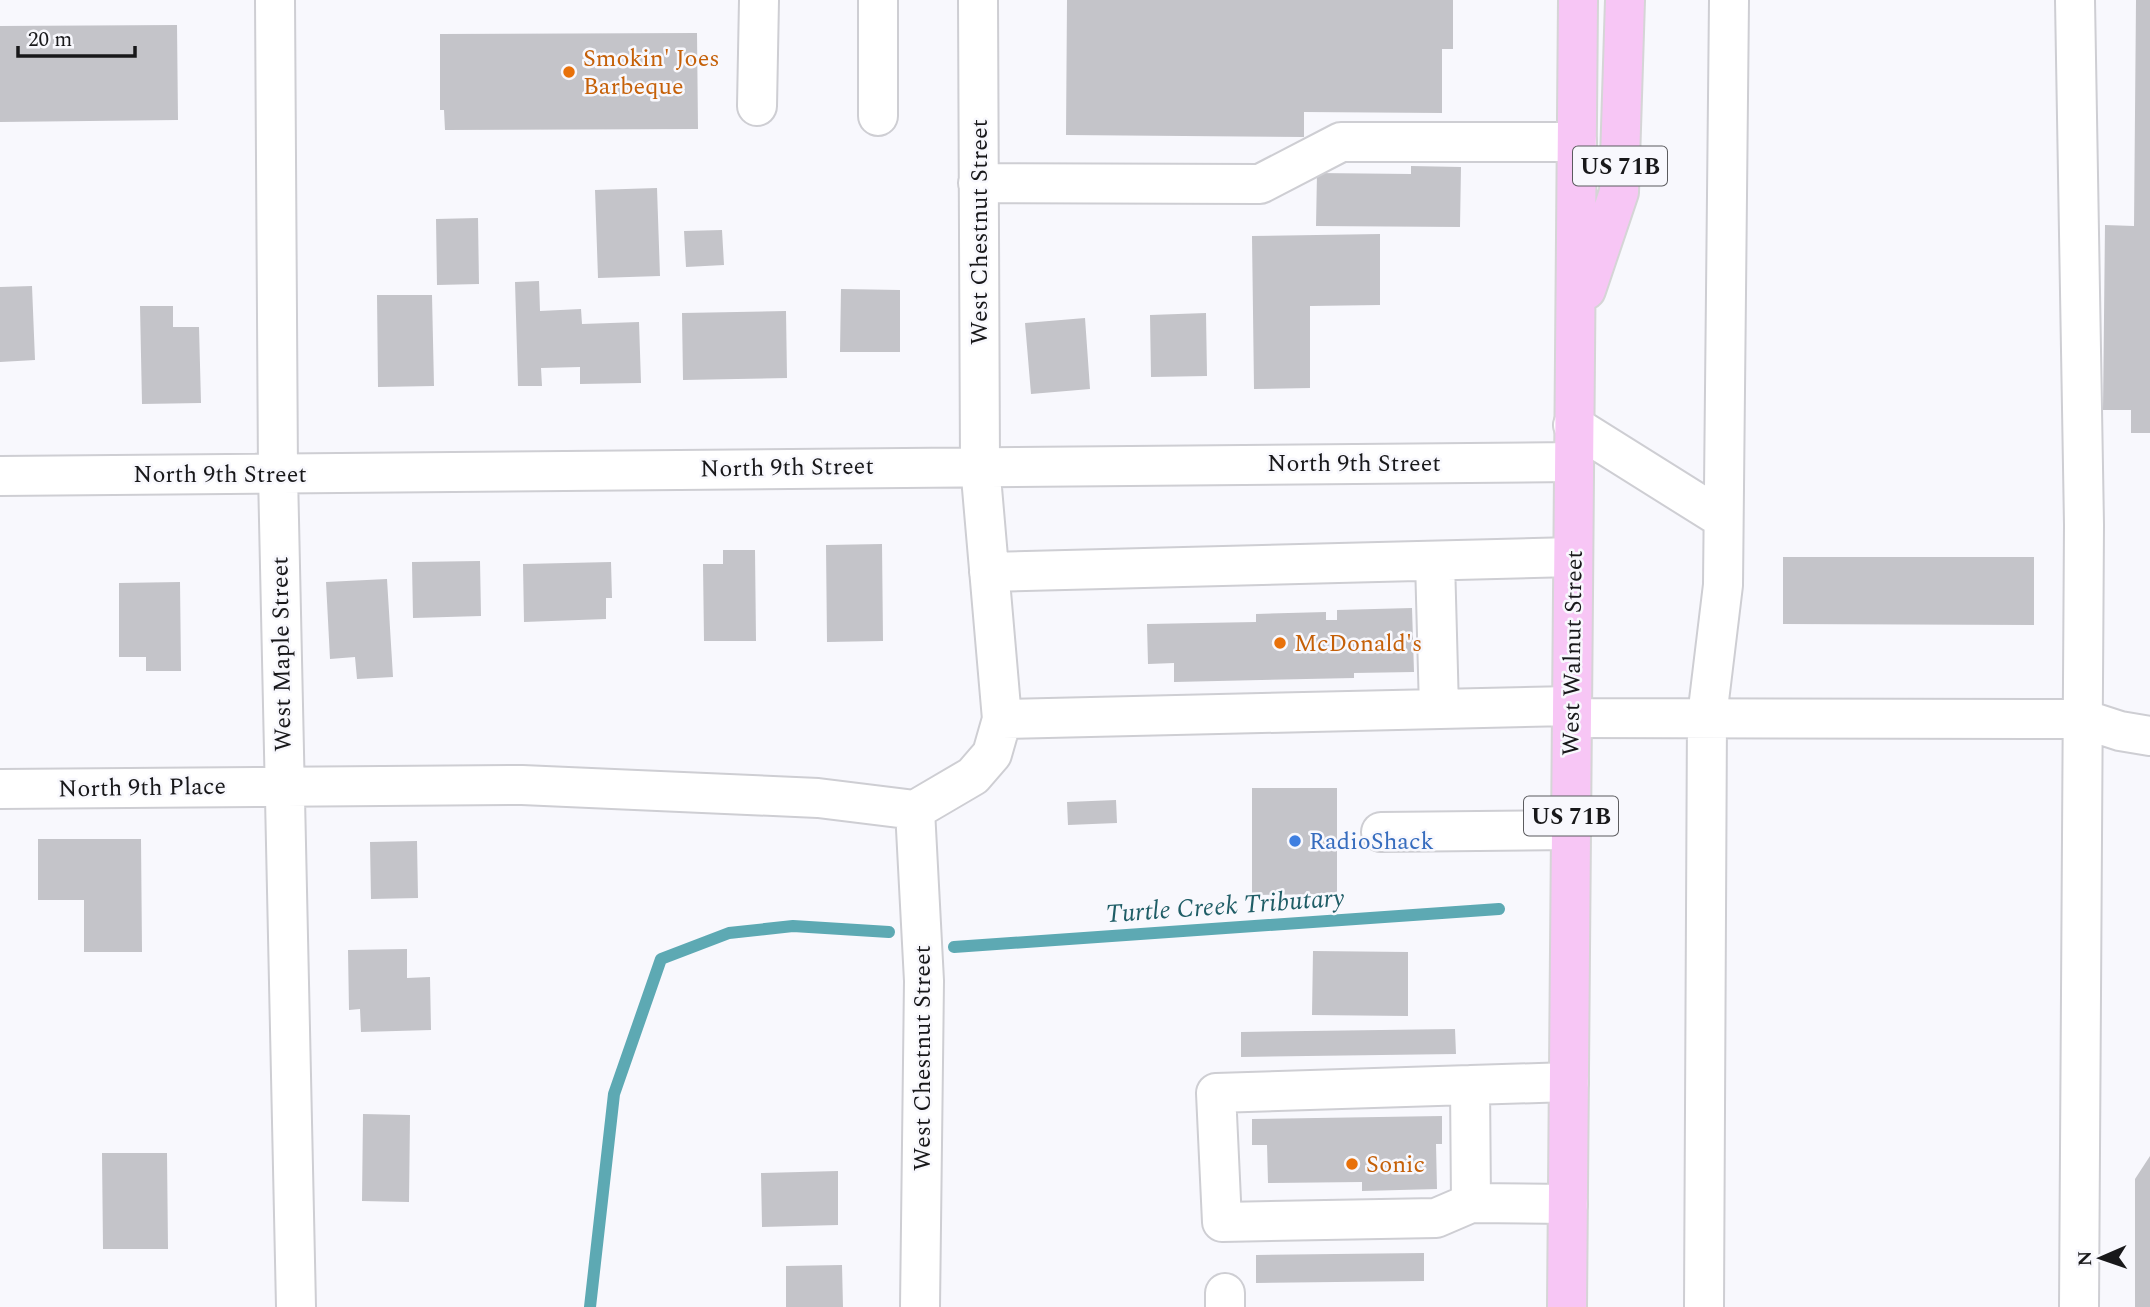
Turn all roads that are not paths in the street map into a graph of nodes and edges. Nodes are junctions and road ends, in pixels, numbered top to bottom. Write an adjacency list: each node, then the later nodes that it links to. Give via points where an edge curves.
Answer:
1 (275, 0): 16 (street, West Maple Street)
2 (759, 0): 9 (street)
3 (878, 0): 10 (street)
4 (978, 0): 12 (street, West Chestnut Street)
5 (1578, 0): 11 (main road, West Walnut Street / US 71B)
6 (1625, 0): 13 (main road, US 71B, via 1619,192)
7 (1729, 0): 18 (street)
8 (2075, 0): 26 (street)
9 (757, 106)
10 (878, 116)
11 (1577, 142): 12 (street, via 1341,142 1259,184); 13 (main road, West Walnut Street / US 71B)
12 (978, 183): 15 (street, West Chestnut Street)
13 (1574, 326): 14 (main road, West Walnut Street / US 71B)
14 (1573, 443): 15 (street, North 9th Street); 18 (street); 19 (main road, West Walnut Street / US 71B)
15 (980, 465): 16 (street, North 9th Street); 21 (street, West Chestnut Street)
16 (278, 474): 17 (street, North 9th Street); 28 (street, West Maple Street)
17 (0, 476)
18 (1723, 519): 24 (street, via 1723,585)
19 (1573, 557): 20 (street); 23 (main road, West Walnut Street / US 71B)
20 (1435, 561): 21 (street); 22 (street)
21 (989, 572): 25 (street, West Chestnut Street)
22 (1439, 709): 23 (street); 25 (street)
23 (1571, 712): 24 (street); 31 (main road, West Walnut Street / US 71B)
24 (1707, 717): 26 (street); 40 (street)
25 (1002, 719): 30 (street, via 992,754 973,776)
26 (2083, 719): 27 (street); 41 (street)
27 (2150, 736)
28 (284, 784): 29 (street, North 9th Place); 30 (street, North 9th Place, via 536,785 818,797); 37 (street, West Maple Street)
29 (0, 789)
30 (915, 810): 38 (street, West Chestnut Street, via 924,981)
31 (1570, 830): 32 (street); 33 (main road, West Walnut Street / US 71B)
32 (1381, 832)
33 (1569, 1082): 34 (street); 36 (main road, West Walnut Street / US 71B)
34 (1470, 1085): 35 (street); 35 (street, via 1216,1093 1222,1222 1436,1218)
35 (1471, 1203): 36 (street)
36 (1568, 1203): 39 (main road, West Walnut Street / US 71B)
37 (296, 1307)
38 (920, 1307)
39 (1567, 1307)
40 (1704, 1307)
41 (2079, 1307)

